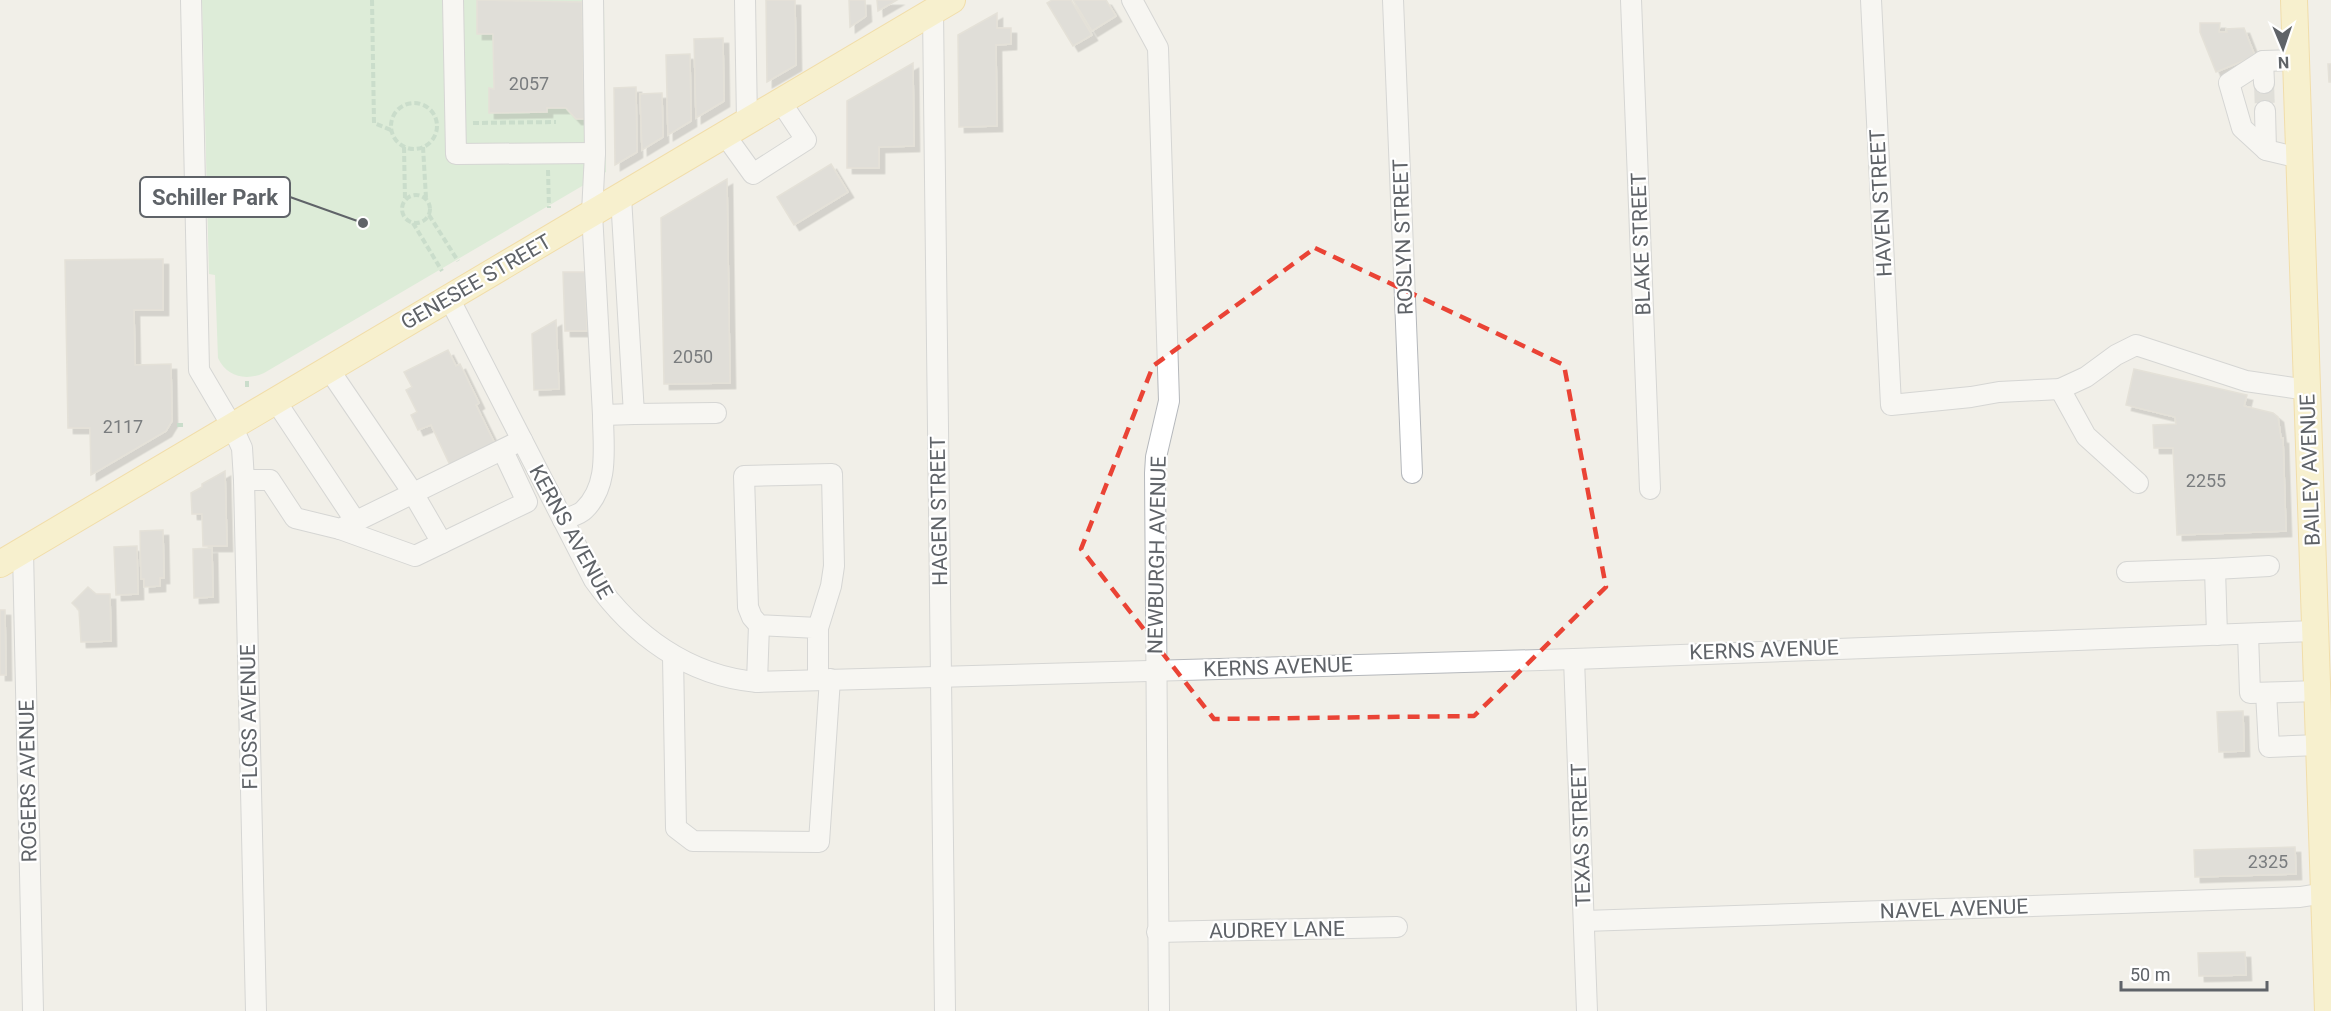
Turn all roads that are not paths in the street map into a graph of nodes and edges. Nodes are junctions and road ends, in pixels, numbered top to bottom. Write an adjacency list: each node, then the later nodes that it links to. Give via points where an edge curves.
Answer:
1 (191, 0): 33 (street, FLOSS AVENUE, via 199,369)
2 (453, 0): 19 (street, via 456,154)
3 (593, 0): 19 (street)
4 (745, 0): 16 (street)
5 (1132, 0): 58 (street, NEWBURGH AVENUE, via 1158,48 1169,401 1155,473)
6 (1393, 0): 36 (street, ROSLYN STREET)
7 (1631, 0): 39 (street, BLAKE STREET)
8 (1871, 0): 27 (street, HAVEN STREET, via 1891,405)
9 (2294, 0): 11 (main road, BAILEY AVENUE)
10 (943, 6): 14 (main road, GENESEE STREET); 59 (street, HAGEN STREET)
11 (2296, 60): 12 (street); 20 (main road, BAILEY AVENUE)
12 (2263, 61): 13 (street); 18 (street, via 2229,83 2242,128)
13 (2264, 83)
14 (780, 102): 16 (main road, GENESEE STREET); 17 (street, via 807,140 753,174)
15 (2265, 111): 18 (street)
16 (747, 122): 17 (main road, GENESEE STREET)
17 (725, 135): 21 (main road, GENESEE STREET)
18 (2266, 150): 20 (street)
19 (595, 153): 22 (street)
20 (2300, 158): 28 (main road, BAILEY AVENUE)
21 (621, 197): 22 (main road, GENESEE STREET); 23 (street)
22 (592, 213): 24 (street); 25 (main road, GENESEE STREET)
23 (625, 254): 24 (street); 31 (street)
24 (595, 270): 32 (street)
25 (449, 298): 26 (main road, GENESEE STREET); 34 (street, KERNS AVENUE)
26 (328, 368): 29 (main road, GENESEE STREET); 41 (street)
27 (2060, 389): 28 (street, via 2136,345 2246,381); 38 (street, via 2086,436)
28 (2307, 390): 53 (main road, BAILEY AVENUE)
29 (275, 400): 33 (main road, GENESEE STREET); 44 (street)
30 (716, 413): 31 (street)
31 (634, 414): 32 (street)
32 (603, 415): 43 (street, via 604,469 597,493 583,511)
33 (232, 426): 37 (street, FLOSS AVENUE, via 242,448); 46 (main road, GENESEE STREET)
34 (522, 440): 35 (street); 40 (street, KERNS AVENUE)
35 (502, 451): 41 (street); 42 (street)
36 (1412, 473)
37 (244, 480): 44 (street, via 270,480 295,518); 70 (street, FLOSS AVENUE)
38 (2138, 483)
39 (1650, 489)
40 (548, 490): 42 (street); 43 (street, KERNS AVENUE)
41 (413, 493): 44 (street); 45 (street)
42 (527, 502): 45 (street)
43 (563, 520): 56 (street, KERNS AVENUE, via 611,604 631,626)
44 (348, 525): 45 (street, via 415,556)
45 (442, 543)
46 (23, 551): 47 (main road, GENESEE STREET); 69 (street, ROGERS AVENUE)
47 (0, 564)
48 (2269, 566): 49 (street)
49 (2215, 569): 50 (street); 55 (street)
50 (2127, 572)
51 (759, 625): 52 (street); 52 (street, via 748,608 744,476 832,474 834,566); 62 (street)
52 (818, 628): 60 (street)
53 (2316, 631): 54 (street, KERNS AVENUE); 61 (main road, BAILEY AVENUE)
54 (2248, 634): 55 (street, KERNS AVENUE); 63 (street, via 2250,693)
55 (2217, 635): 57 (street, KERNS AVENUE)
56 (673, 656): 60 (street, via 676,828 693,841 819,843); 62 (street, KERNS AVENUE, via 741,681)
57 (1574, 658): 58 (street, KERNS AVENUE); 66 (street, TEXAS STREET)
58 (1155, 671): 59 (street, KERNS AVENUE); 68 (street, NEWBURGH AVENUE)
59 (941, 676): 60 (street, KERNS AVENUE); 71 (street, HAGEN STREET)
60 (824, 679): 62 (street, KERNS AVENUE)
61 (2322, 681): 63 (street); 64 (main road, BAILEY AVENUE)
62 (757, 682)
63 (2266, 693): 64 (street, via 2269,747)
64 (2319, 745): 65 (main road, BAILEY AVENUE)
65 (2328, 893): 66 (street, NAVEL AVENUE); 74 (main road, BAILEY AVENUE)
66 (1584, 921): 73 (street, TEXAS STREET)
67 (1397, 927): 68 (street, AUDREY LANE)
68 (1157, 932): 72 (street, NEWBURGH AVENUE)
69 (33, 1011)
70 (256, 1011)
71 (945, 1011)
72 (1159, 1011)
73 (1587, 1011)
74 (2328, 1011)

